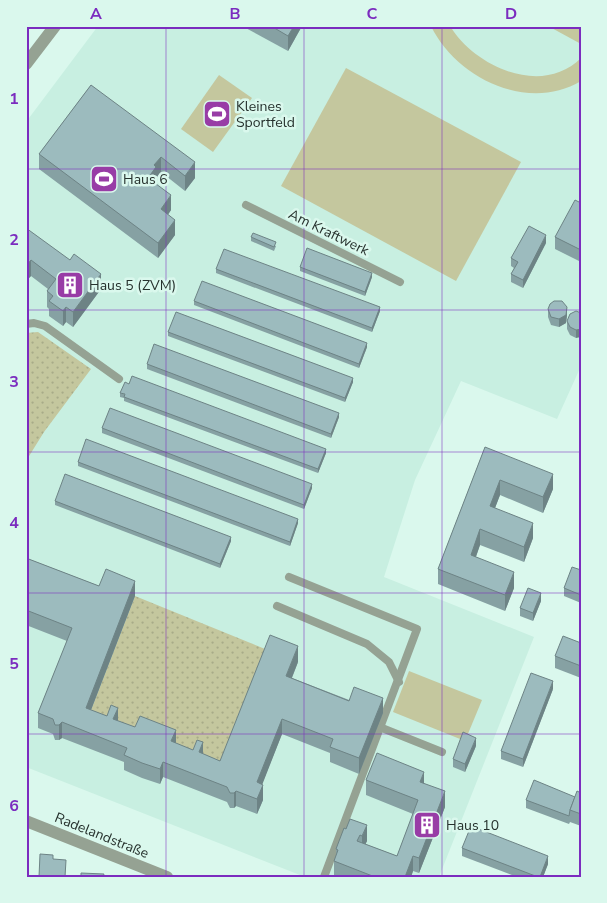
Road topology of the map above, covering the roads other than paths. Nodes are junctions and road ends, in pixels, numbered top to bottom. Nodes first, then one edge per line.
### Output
1 (55, 26) edge
2 (26, 64) edge
3 (246, 205) dead end
4 (400, 282) dead end
5 (26, 324) edge
6 (119, 379) dead end
7 (289, 577) dead end
8 (277, 606) dead end
9 (399, 682) junction
10 (382, 728) junction
11 (442, 752) dead end
12 (26, 821) edge
13 (167, 877) edge
14 (324, 877) edge

1 - 2 street
3 - 4 lane, Am Kraftwerk
5 - 6 lane
7 - 9 lane
8 - 9 lane
9 - 10 lane
10 - 11 lane
10 - 14 lane
12 - 13 street, Radelandstraße

